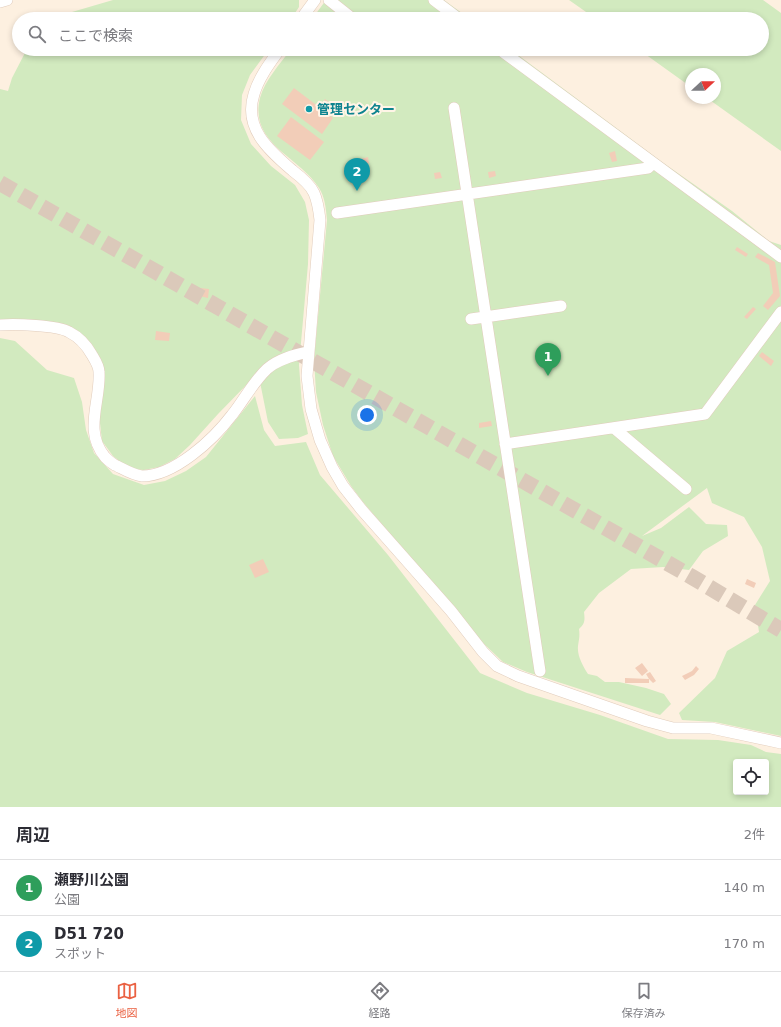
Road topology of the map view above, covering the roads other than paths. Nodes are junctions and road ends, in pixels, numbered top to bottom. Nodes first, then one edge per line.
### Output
1 (7, 0) edge
2 (315, 0) edge
3 (328, 0) edge
4 (434, 0) edge
5 (0, 2) edge
6 (306, 12) edge
7 (344, 12) edge
8 (450, 12) edge
9 (275, 56) edge
10 (508, 56) edge
11 (454, 108) dead end
12 (653, 163) junction
13 (467, 195) junction
14 (337, 213) dead end
15 (781, 257) edge
16 (561, 306) dead end
17 (781, 312) edge
18 (486, 317) junction
19 (472, 319) dead end
20 (0, 325) edge
21 (308, 352) junction
22 (614, 428) junction
23 (505, 444) junction
24 (686, 489) dead end
25 (540, 671) dead end
26 (781, 743) edge

1 - 5 street
2 - 6 street
3 - 7 street
4 - 8 street
9 - 21 street
10 - 12 street
11 - 13 street
12 - 13 street
12 - 15 street
13 - 14 street
13 - 18 street
16 - 18 street
17 - 22 street
18 - 19 street
18 - 23 street
20 - 21 street
21 - 26 street
22 - 23 street
22 - 24 street
23 - 25 street

